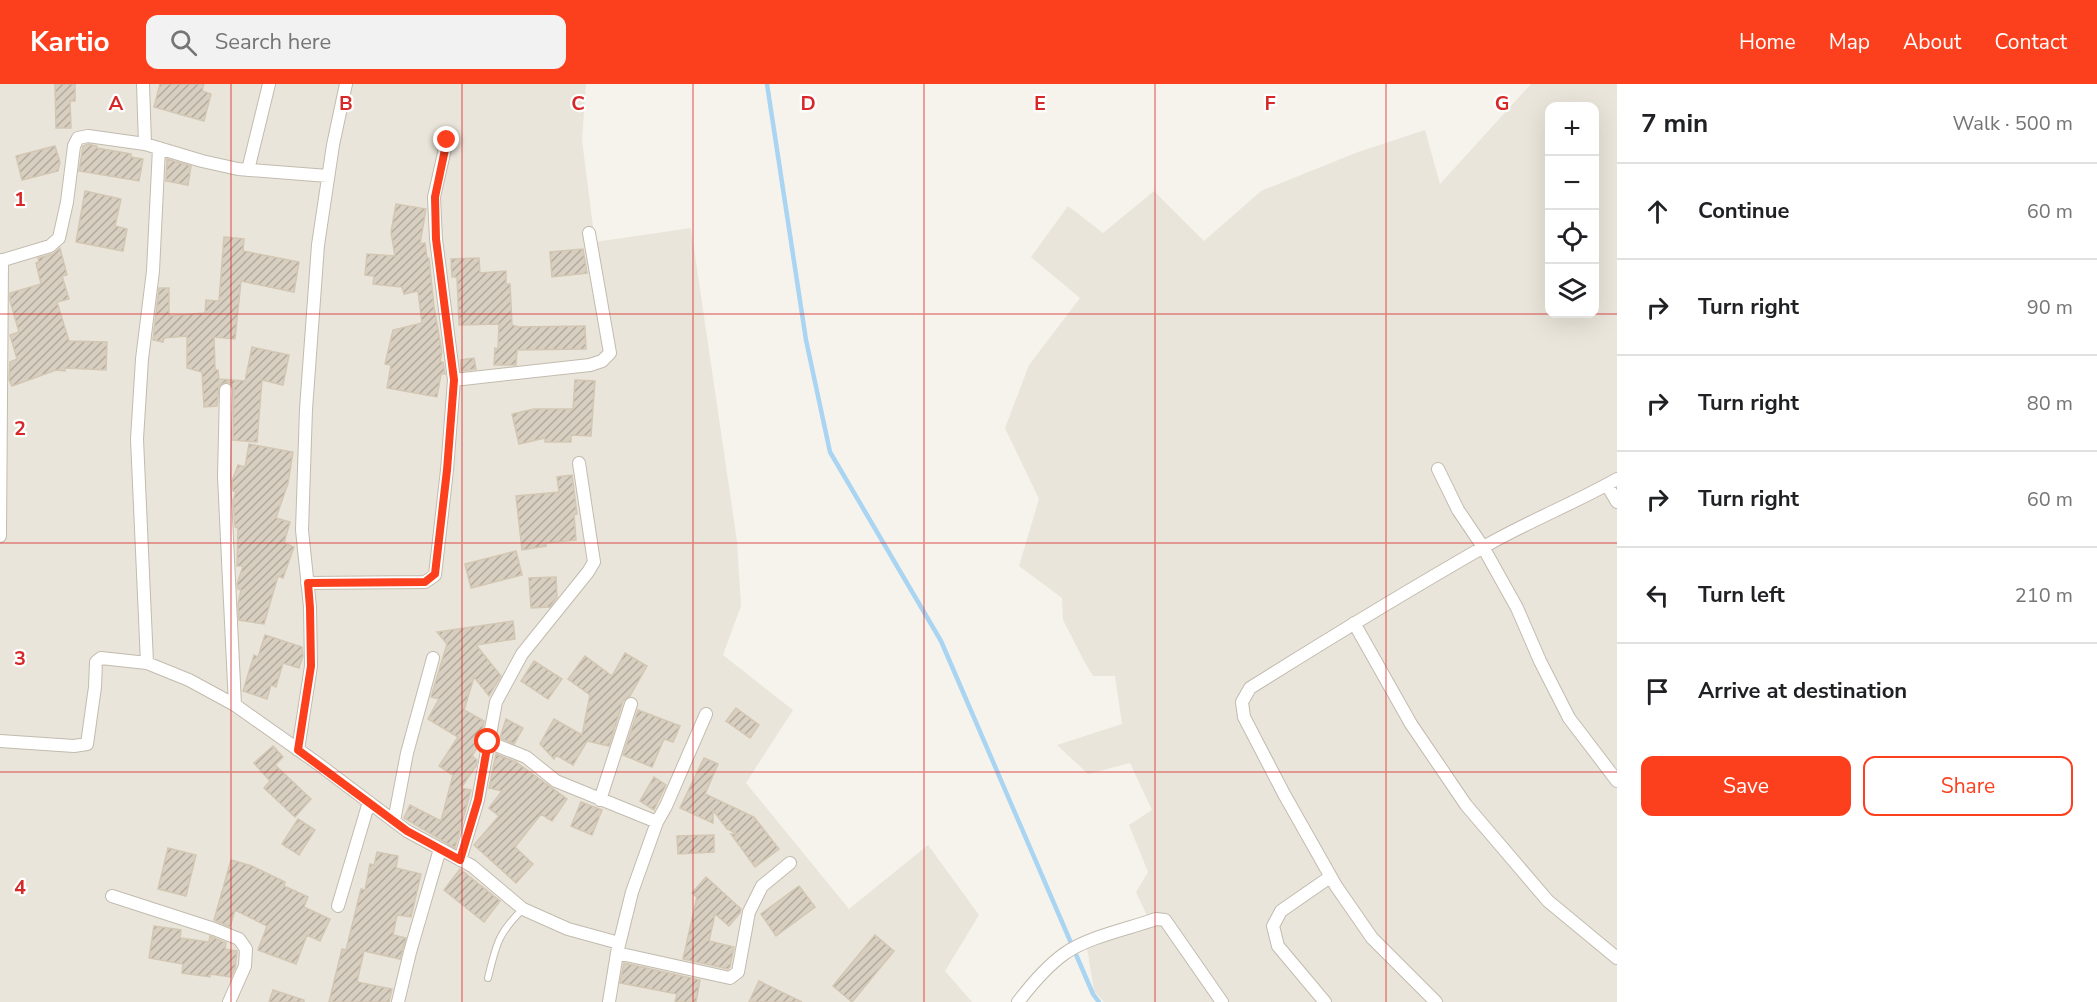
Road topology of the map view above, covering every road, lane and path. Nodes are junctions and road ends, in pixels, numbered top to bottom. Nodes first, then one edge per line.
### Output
1 (143, 84) edge
2 (269, 84) edge
3 (346, 84) edge
4 (447, 140) dead end
5 (145, 144) junction
6 (159, 148) junction
7 (248, 170) junction
8 (328, 176) junction
9 (589, 232) dead end
10 (1, 260) edge
11 (454, 380) junction
12 (226, 390) dead end
13 (579, 463) dead end
14 (1438, 469) dead end
15 (1612, 482) edge
16 (1617, 502) edge
17 (0, 536) edge
18 (1483, 547) junction
19 (308, 583) junction
20 (1354, 623) junction
21 (433, 658) dead end
22 (147, 663) junction
23 (631, 704) dead end
24 (235, 705) junction
25 (706, 714) dead end
26 (0, 741) edge
27 (488, 742) junction
28 (298, 750) junction
29 (1617, 782) edge
30 (600, 800) junction
31 (369, 802) junction
32 (394, 821) junction
33 (657, 822) junction
34 (440, 849) junction
35 (460, 860) junction
36 (790, 863) dead end
37 (1330, 877) junction
38 (112, 896) dead end
39 (338, 906) dead end
40 (523, 909) junction
41 (618, 948) junction
42 (1617, 958) edge
43 (488, 978) dead end
44 (229, 1002) edge
45 (398, 1002) edge
46 (609, 1002) edge
47 (1018, 1002) edge
48 (1222, 1002) edge
49 (1325, 1002) edge
50 (1436, 1002) edge

1 - 5 street
2 - 7 street
3 - 8 street
4 - 11 street
5 - 6 street
5 - 10 street
6 - 7 street
6 - 22 street
7 - 8 street
8 - 19 street
9 - 11 street
10 - 17 street
11 - 19 street
12 - 24 street
13 - 27 street
14 - 18 street
15 - 16 street
15 - 18 street
18 - 20 street
18 - 29 street
19 - 28 street
20 - 37 street
20 - 42 street
21 - 32 street
22 - 24 street
22 - 26 street
23 - 30 street
24 - 28 street
25 - 33 street
27 - 30 street
27 - 35 street
28 - 31 street
30 - 33 street
31 - 32 street
31 - 39 street
32 - 34 street
33 - 41 street
34 - 35 street
34 - 45 street
35 - 40 street
36 - 41 street
37 - 49 street
37 - 50 street
38 - 44 street
40 - 41 street
40 - 43 lane
41 - 46 street
47 - 48 street

